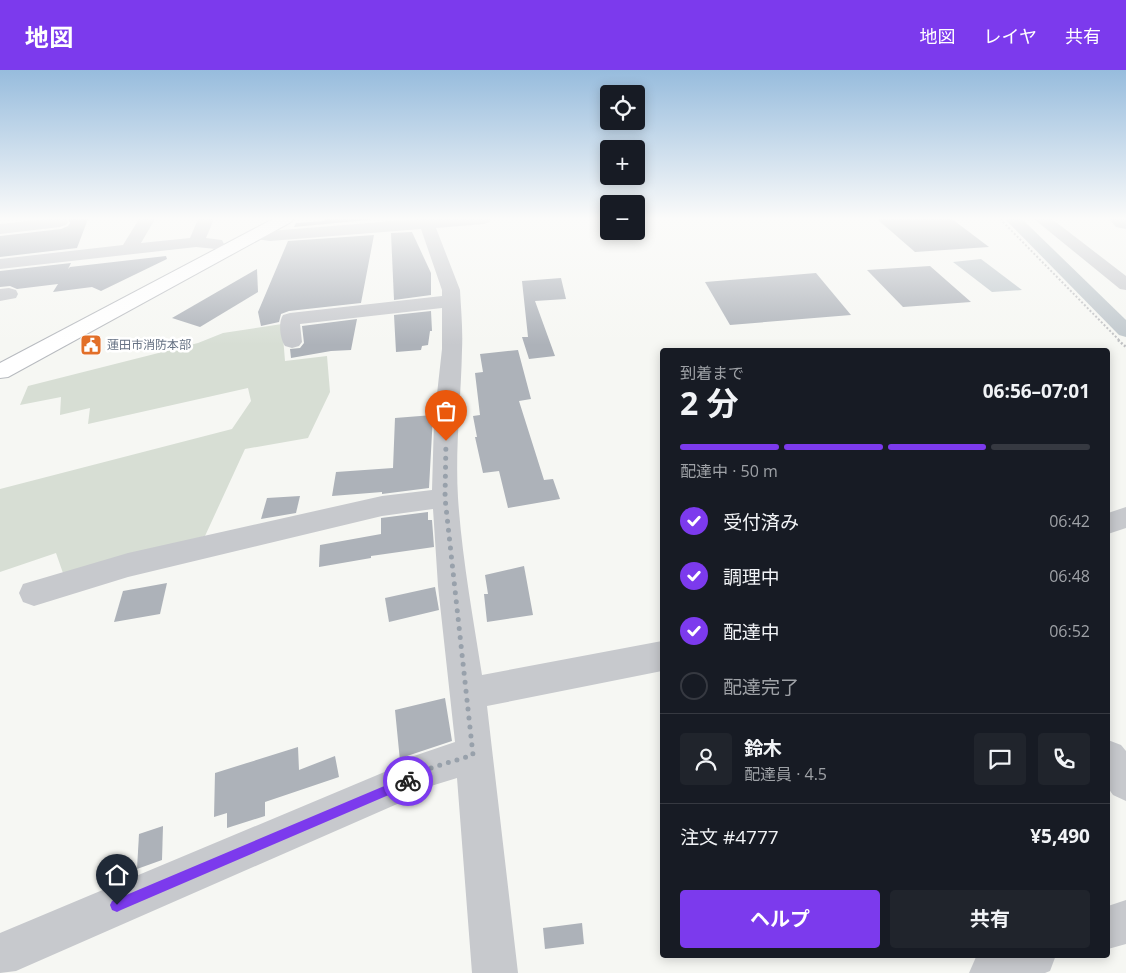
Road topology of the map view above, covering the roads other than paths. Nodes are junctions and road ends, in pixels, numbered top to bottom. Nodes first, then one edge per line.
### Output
1 (26, 261) edge
2 (183, 261) edge
3 (199, 261) edge
4 (441, 261) edge
5 (1096, 261) edge
6 (0, 264) edge
7 (1126, 285) edge
8 (452, 301) junction
9 (292, 342) dead end
10 (0, 356) edge
11 (0, 372) edge
12 (445, 498) junction
13 (1126, 517) edge
14 (1110, 523) edge
15 (34, 593) dead end
16 (660, 656) edge
17 (468, 694) junction
18 (473, 755) junction
19 (1110, 761) edge
20 (1126, 782) edge
21 (1126, 922) edge
22 (1110, 926) edge
23 (0, 955) edge
24 (1027, 958) edge
25 (495, 973) edge
26 (992, 973) edge

1 - 6 street
2 - 10 main road
3 - 11 main road
4 - 8 street
5 - 7 street
8 - 9 street
8 - 12 street
12 - 15 street
12 - 17 street
13 - 14 street
16 - 17 street
17 - 18 street
18 - 23 street
18 - 25 street
19 - 20 street
21 - 22 street
24 - 26 street

